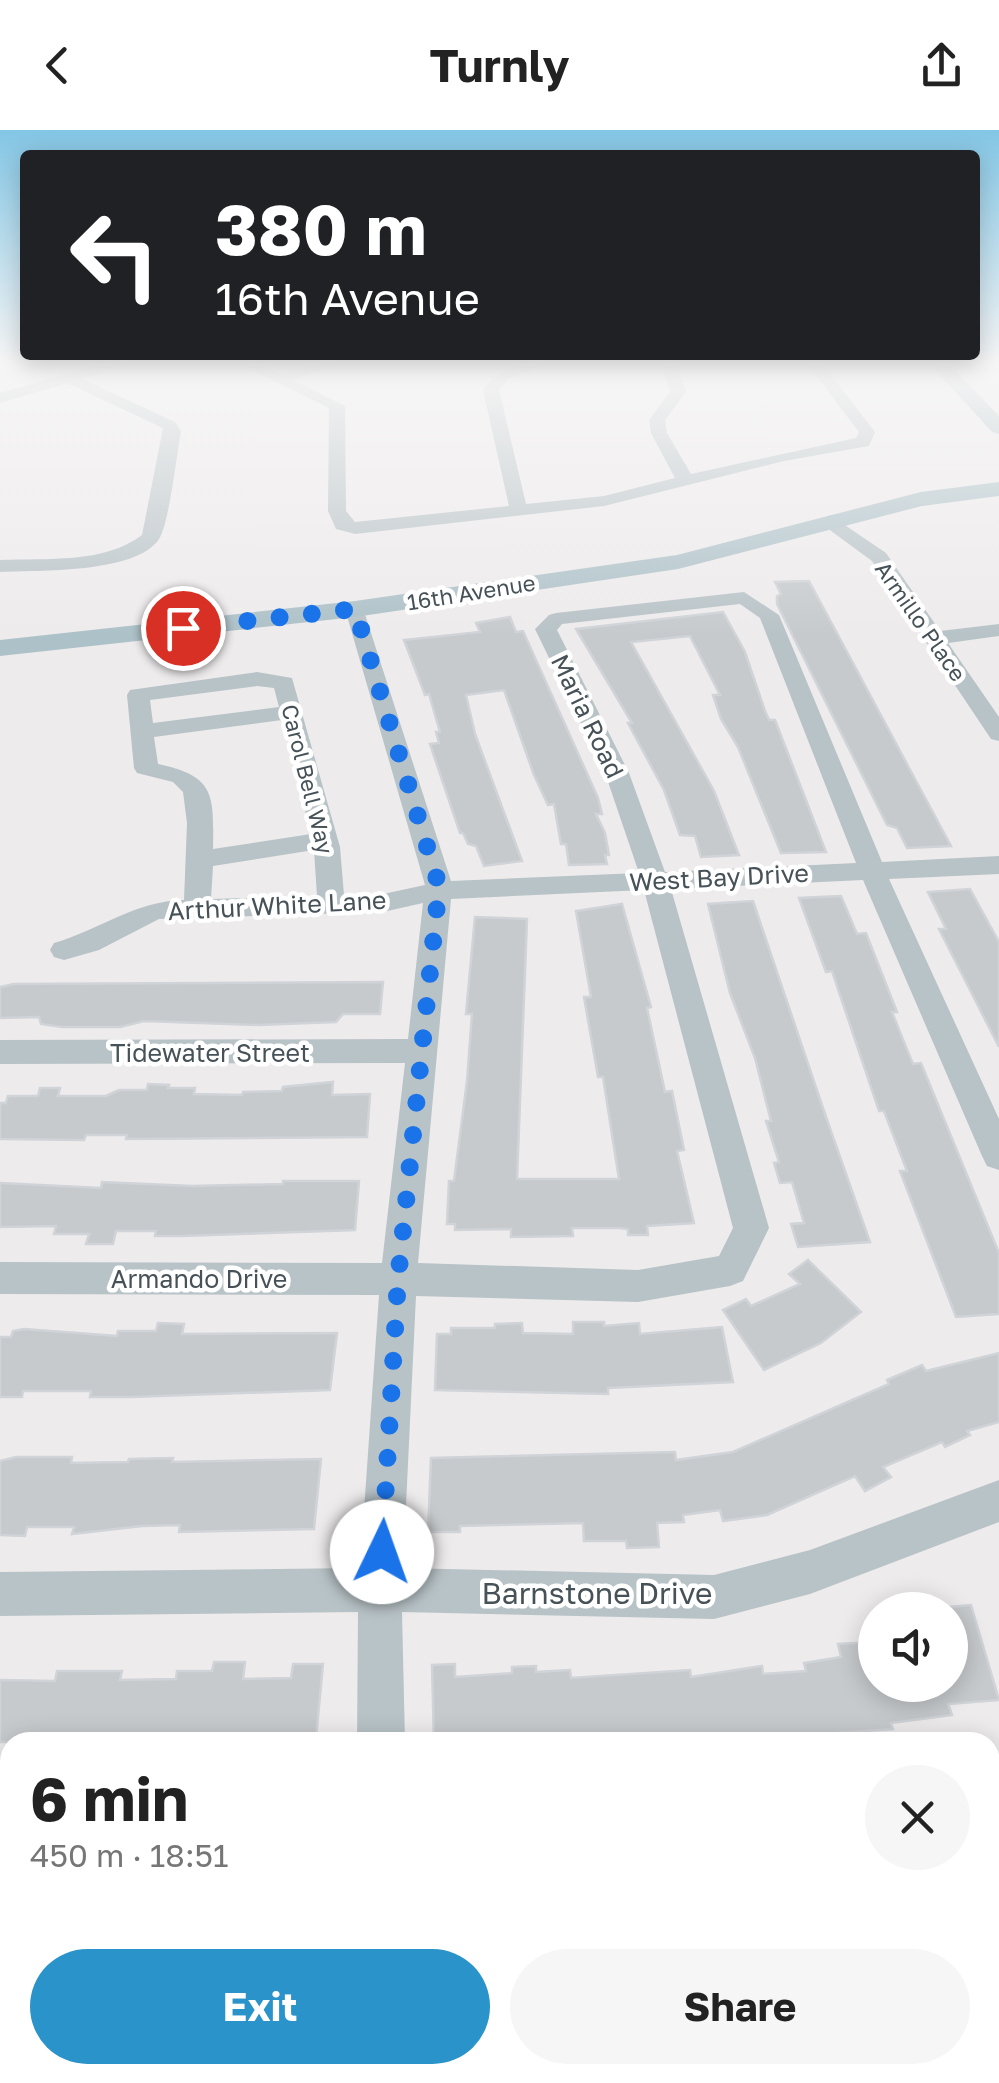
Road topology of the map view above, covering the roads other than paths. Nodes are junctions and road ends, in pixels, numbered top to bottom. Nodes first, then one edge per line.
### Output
1 (169, 453) edge
2 (337, 453) edge
3 (505, 453) edge
4 (670, 453) edge
5 (812, 453) edge
6 (686, 481) junction
7 (999, 489) edge
8 (999, 502) edge
9 (876, 510) junction
10 (519, 512) junction
11 (830, 521) junction
12 (0, 566) edge
13 (355, 609) junction
14 (999, 630) edge
15 (934, 638) junction
16 (0, 648) edge
17 (292, 712) junction
18 (141, 732) junction
19 (999, 734) edge
20 (325, 840) junction
21 (201, 858) junction
22 (999, 865) edge
23 (871, 868) junction
24 (655, 880) junction
25 (439, 891) junction
26 (331, 902) junction
27 (197, 908) junction
28 (64, 950) dead end
29 (420, 1051) junction
30 (0, 1052) edge
31 (999, 1156) edge
32 (0, 1278) edge
33 (398, 1279) junction
34 (999, 1502) edge
35 (380, 1590) junction
36 (0, 1594) edge
37 (380, 1732) edge

1 - 12 street
2 - 10 street
3 - 10 street
4 - 6 street
5 - 6 street
6 - 10 street
7 - 9 main road, 16th Avenue
8 - 9 main road, 16th Avenue
9 - 11 main road, 16th Avenue
11 - 13 main road, 16th Avenue
11 - 15 street, Armillo Place
13 - 16 main road, 16th Avenue
13 - 25 street
14 - 15 street
15 - 19 street, Armillo Place
17 - 18 street
17 - 18 street, Carol Bell Way
17 - 20 street, Carol Bell Way
18 - 21 street
20 - 21 street
20 - 26 street, Carol Bell Way
21 - 27 street
22 - 23 street, West Bay Drive
23 - 24 street, West Bay Drive
23 - 24 street, Maria Road
23 - 31 street, Maria Road
24 - 25 street, West Bay Drive
24 - 33 street, Maria Road
25 - 26 street, Arthur White Lane
25 - 29 street
26 - 27 street, Arthur White Lane
27 - 28 street, Arthur White Lane
29 - 30 street, Tidewater Street
29 - 33 street
32 - 33 street, Armando Drive
33 - 35 street
34 - 35 street, Barnstone Drive
35 - 36 street, Barnstone Drive
35 - 37 street

